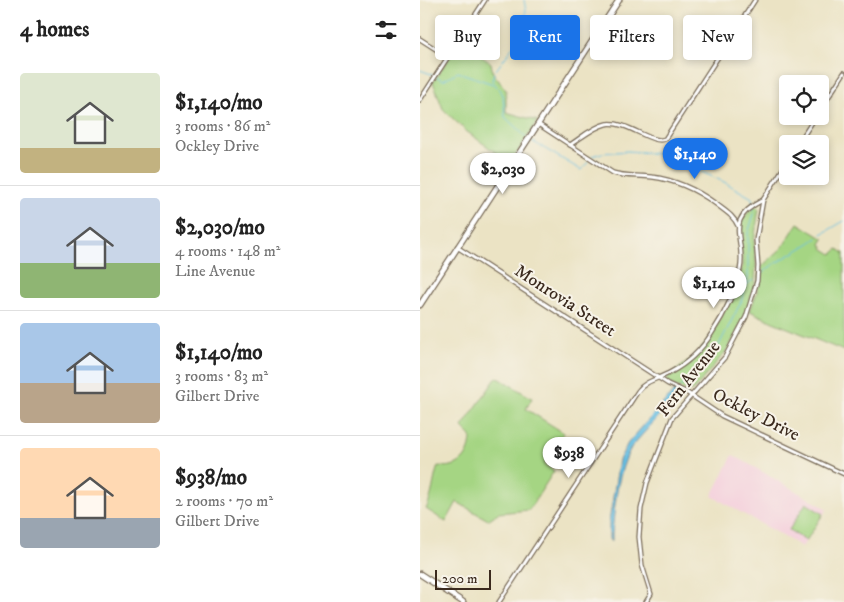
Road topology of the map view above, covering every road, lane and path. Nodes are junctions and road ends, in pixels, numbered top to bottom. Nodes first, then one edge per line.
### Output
1 (485, 0) edge
2 (619, 0) edge
3 (755, 0) edge
4 (475, 15) edge
5 (420, 40) edge
6 (435, 49) edge
7 (446, 60) edge
8 (844, 72) edge
9 (829, 96) edge
10 (420, 100) edge
11 (538, 124) junction
12 (570, 145) junction
13 (779, 174) edge
14 (761, 201) junction
15 (739, 226) junction
16 (458, 248) junction
17 (420, 305) edge
18 (667, 374) junction
19 (658, 378) junction
20 (669, 385) junction
21 (691, 396) junction
22 (844, 474) edge
23 (420, 574) edge
24 (462, 602) edge
25 (499, 602) edge
26 (646, 602) edge

1 - 4 street
2 - 11 main road
3 - 12 street
5 - 6 street
7 - 10 street
8 - 9 street
11 - 12 street
11 - 16 main road
12 - 15 street
13 - 14 street
14 - 15 street
14 - 21 street, Fern Avenue
15 - 18 street
16 - 17 main road
16 - 19 street, Monrovia Street
18 - 19 street
18 - 20 street
19 - 20 street, Ockley Drive
19 - 25 street
20 - 21 street, Ockley Drive
21 - 22 street, Ockley Drive
21 - 26 street, Fern Avenue
23 - 24 main road

